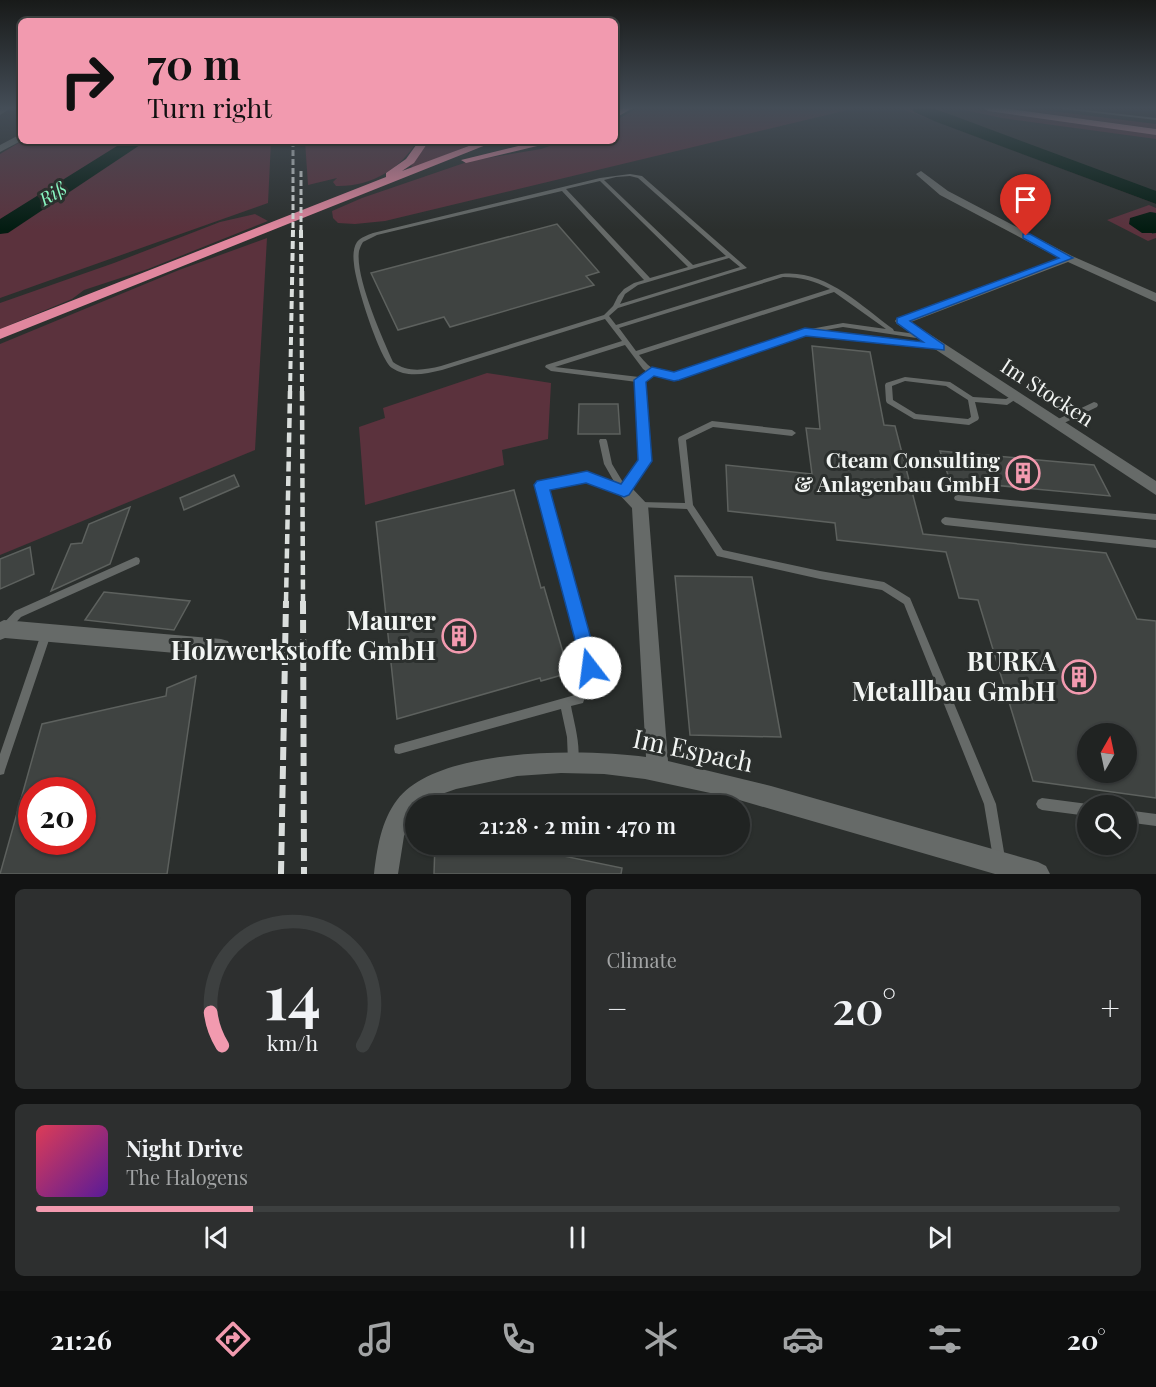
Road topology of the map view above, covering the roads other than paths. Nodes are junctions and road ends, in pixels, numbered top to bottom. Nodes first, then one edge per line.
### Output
1 (418, 149) edge
2 (472, 149) edge
3 (514, 149) edge
4 (432, 165) junction
5 (921, 174) dead end
6 (600, 179) junction
7 (369, 188) junction
8 (562, 188) junction
9 (731, 256) junction
10 (1068, 258) junction
11 (692, 267) junction
12 (649, 281) junction
13 (834, 290) junction
14 (1156, 298) edge
15 (616, 307) junction
16 (606, 316) junction
17 (615, 327) junction
18 (892, 331) junction
19 (805, 332) junction
20 (0, 334) edge
21 (920, 334) junction
22 (626, 342) junction
23 (939, 348) junction
24 (635, 354) junction
25 (652, 372) junction
26 (640, 380) junction
27 (1015, 397) junction
28 (971, 399) junction
29 (1094, 405) dead end
30 (1057, 423) junction
31 (792, 433) dead end
32 (603, 441) dead end
33 (1156, 489) edge
34 (624, 491) junction
35 (958, 498) dead end
36 (640, 505) junction
37 (689, 506) junction
38 (1156, 517) edge
39 (945, 521) dead end
40 (1156, 544) edge
41 (136, 561) dead end
42 (2, 630) edge
43 (46, 633) junction
44 (221, 648) dead end
45 (565, 703) junction
46 (399, 749) dead end
47 (573, 761) junction
48 (658, 769) junction
49 (0, 770) edge
50 (1042, 804) dead end
51 (1077, 809) edge
52 (1137, 817) edge
53 (1156, 820) edge
54 (1000, 864) junction
55 (386, 874) edge
56 (1038, 874) edge

1 - 7 highway
2 - 4 highway
3 - 4 highway
4 - 7 highway
5 - 10 street
6 - 8 lane
6 - 9 lane
6 - 11 lane
7 - 20 highway
8 - 12 lane
8 - 16 lane
9 - 11 lane
9 - 15 lane
10 - 14 street
10 - 21 street, Im Stocken
11 - 12 lane
12 - 15 lane
13 - 17 lane
13 - 18 lane
13 - 24 lane
15 - 16 lane
16 - 17 lane
17 - 22 lane
18 - 19 lane
18 - 21 lane
19 - 23 lane
19 - 25 lane
21 - 23 street, Im Stocken
22 - 24 lane
22 - 26 lane
23 - 27 street, Im Stocken
24 - 25 lane
25 - 26 lane
26 - 34 lane
27 - 28 lane
27 - 30 street, Im Stocken
28 - 28 lane
29 - 30 lane
30 - 33 street, Im Stocken
31 - 37 lane
32 - 34 lane
34 - 36 street
34 - 45 lane
35 - 38 lane
36 - 37 lane
36 - 48 street
37 - 54 lane
39 - 40 lane
41 - 42 lane
42 - 43 street
43 - 44 street
43 - 49 lane
45 - 46 lane
45 - 47 lane
47 - 48 street, Im Espach
47 - 55 street, Im Espach
48 - 54 street, Im Espach
50 - 51 lane
52 - 53 lane
54 - 56 street, Im Espach

